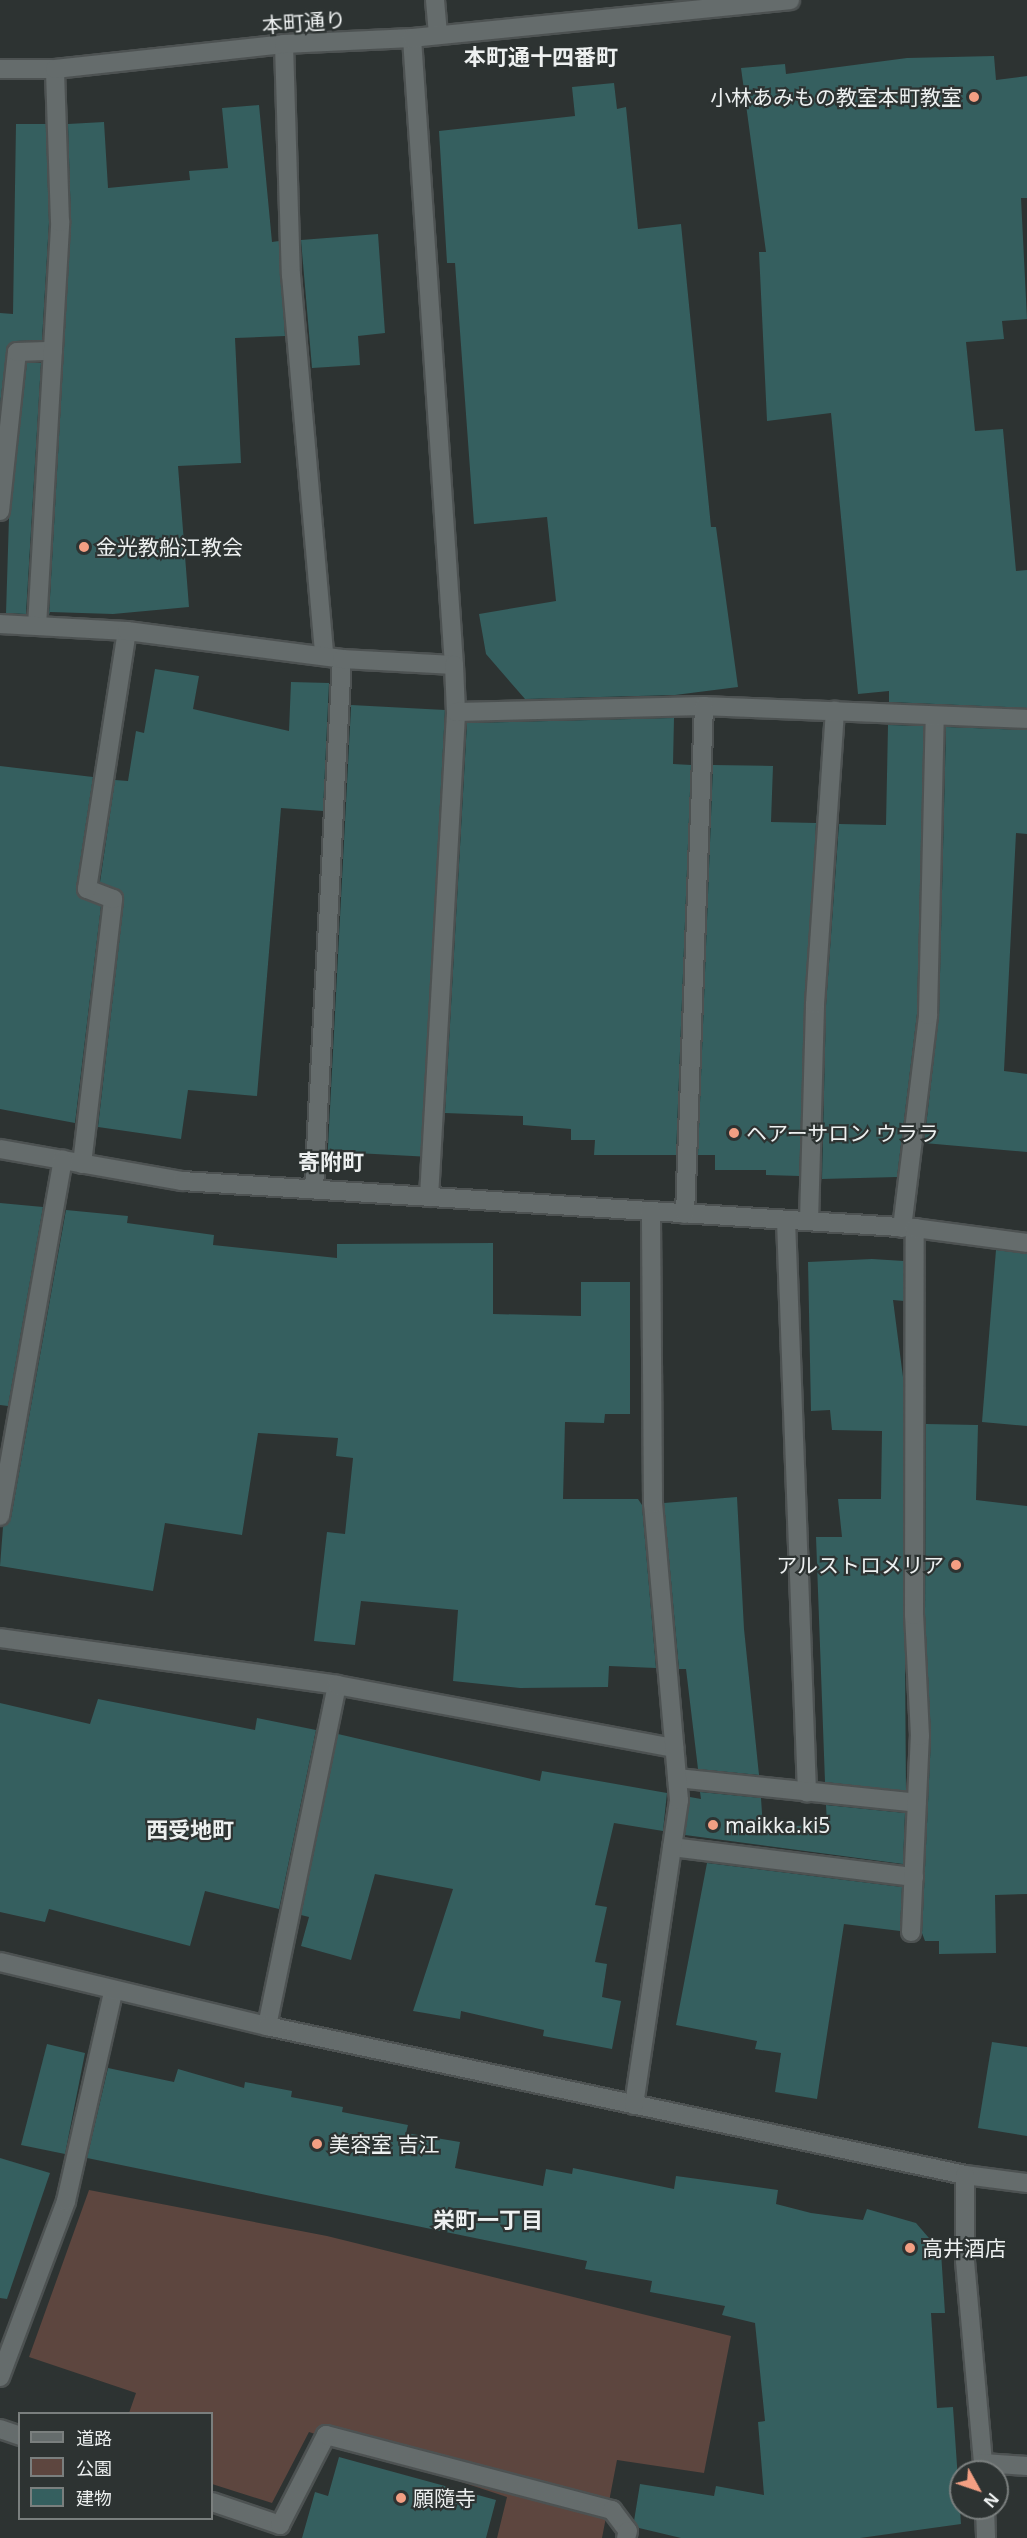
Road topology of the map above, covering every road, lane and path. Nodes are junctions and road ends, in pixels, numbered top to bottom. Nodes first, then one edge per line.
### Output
1 (435, 0) edge
2 (790, 0) edge
3 (438, 35) junction
4 (412, 38) junction
5 (284, 44) junction
6 (0, 69) edge
7 (55, 69) junction
8 (53, 351) junction
9 (0, 511) edge
10 (0, 624) edge
11 (37, 626) junction
12 (127, 631) junction
13 (324, 656) junction
14 (342, 659) junction
15 (454, 665) junction
16 (704, 706) junction
17 (835, 711) junction
18 (456, 712) junction
19 (935, 716) junction
20 (1027, 719) edge
21 (0, 1149) edge
22 (73, 1162) junction
23 (314, 1189) junction
24 (429, 1197) junction
25 (651, 1211) junction
26 (685, 1214) junction
27 (786, 1220) junction
28 (809, 1221) junction
29 (909, 1228) junction
30 (1027, 1243) edge
31 (0, 1516) edge
32 (0, 1638) edge
33 (338, 1685) junction
34 (674, 1748) junction
35 (677, 1779) junction
36 (807, 1792) junction
37 (917, 1803) junction
38 (672, 1847) junction
39 (914, 1877) junction
40 (911, 1932) dead end
41 (0, 1962) edge
42 (113, 1993) junction
43 (267, 2026) junction
44 (634, 2105) junction
45 (965, 2175) junction
46 (1027, 2183) edge
47 (0, 2377) edge
48 (0, 2429) edge
49 (18, 2435) edge
50 (983, 2460) edge
51 (1027, 2466) edge
52 (1009, 2467) edge
53 (213, 2502) edge
54 (986, 2520) edge
55 (626, 2538) edge
56 (987, 2538) edge

1 - 3 street
2 - 3 street, 本町通り
3 - 4 street, 本町通り
4 - 5 street, 本町通り
4 - 15 street
5 - 7 street, 本町通り
5 - 13 street
6 - 7 street, 本町通り
7 - 8 street
8 - 9 street
8 - 11 street
10 - 11 street
11 - 12 street
12 - 13 street
12 - 22 street
13 - 14 street
14 - 15 street
14 - 23 street
15 - 18 street
16 - 17 street
16 - 18 street
16 - 26 street
17 - 19 street
17 - 28 street
18 - 24 street
19 - 20 street
19 - 29 street
21 - 22 street
22 - 23 street
22 - 31 street
23 - 24 street
24 - 25 street
25 - 26 street
25 - 34 street
26 - 27 street
27 - 28 street
27 - 36 street
28 - 29 street
29 - 30 street
29 - 37 street
32 - 33 street
33 - 34 street
33 - 43 street
34 - 35 street
35 - 36 street
35 - 38 street
36 - 37 street
37 - 39 street
38 - 39 street
38 - 44 street
39 - 40 street
41 - 42 street
42 - 43 street
42 - 47 street
43 - 44 street
44 - 45 street
45 - 46 street
45 - 50 street
48 - 49 street
51 - 52 street
53 - 55 street
54 - 56 street

